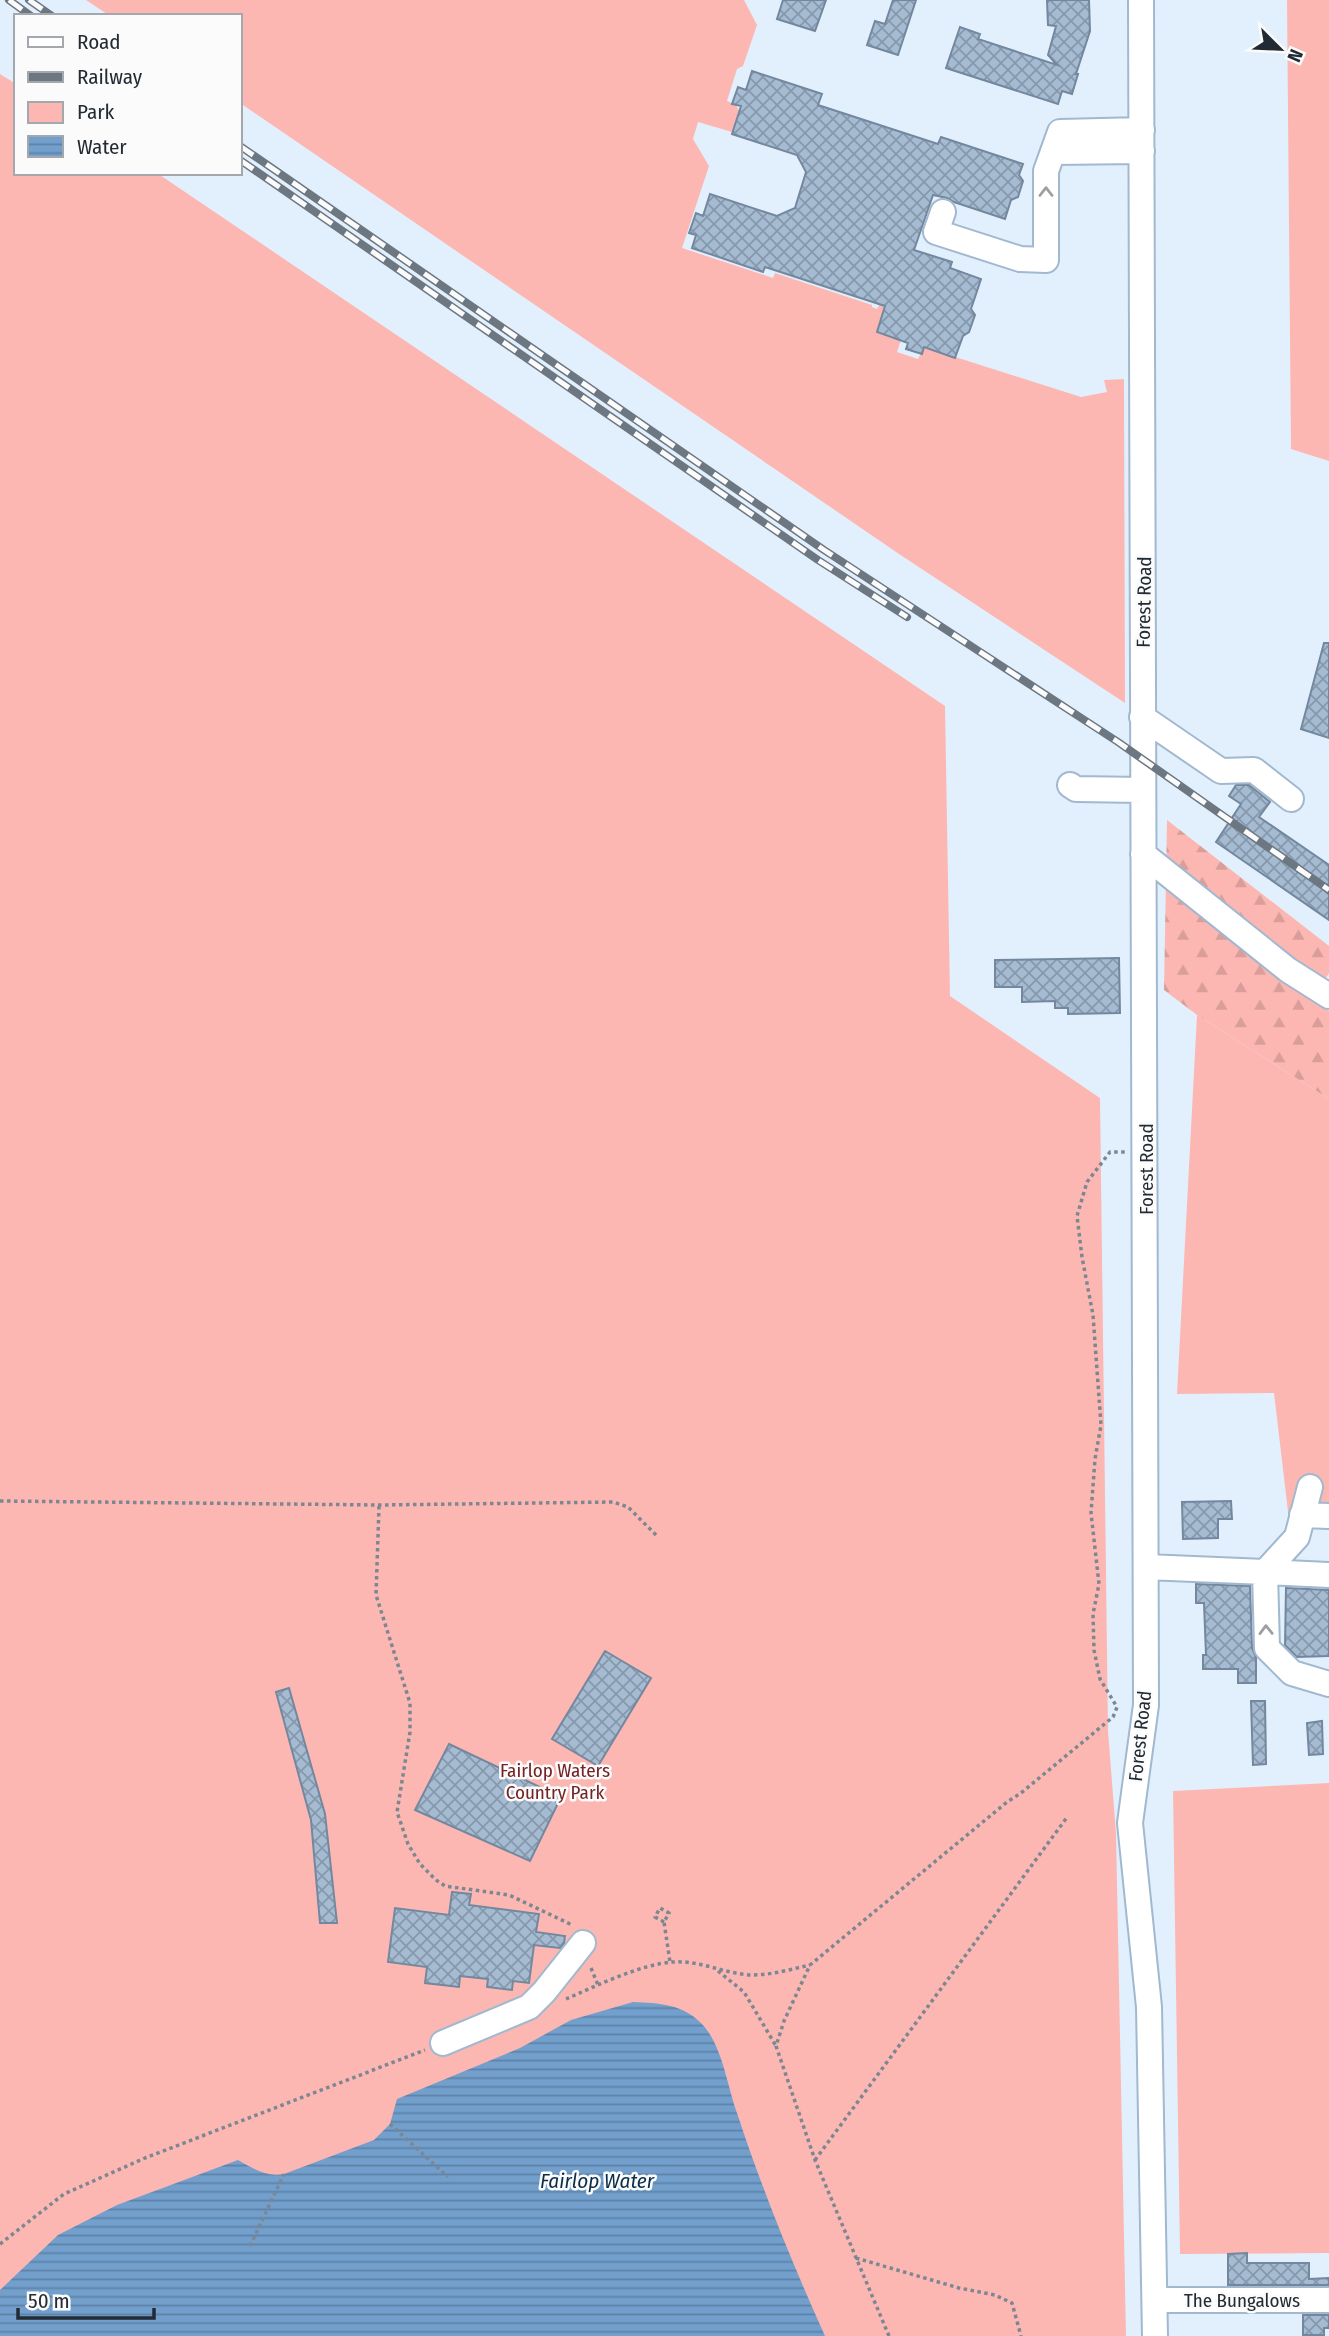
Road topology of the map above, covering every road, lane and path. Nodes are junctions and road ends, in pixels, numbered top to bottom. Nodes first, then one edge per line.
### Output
1 (1141, 0) edge
2 (1142, 140) junction
3 (943, 212) dead end
4 (1142, 717) junction
5 (1070, 785) dead end
6 (1143, 790) junction
7 (1291, 799) dead end
8 (1143, 854) junction
9 (1329, 996) edge
10 (1129, 1161) dead end
11 (1310, 1487) dead end
12 (0, 1501) edge
13 (379, 1505) junction
14 (1303, 1515) junction
15 (1329, 1516) edge
16 (657, 1536) dead end
17 (1146, 1567) junction
18 (1265, 1572) junction
19 (1329, 1575) edge
20 (1329, 1684) edge
21 (1068, 1816) dead end
22 (664, 1922) dead end
23 (581, 1936) joint
24 (670, 1962) junction
25 (810, 1965) junction
26 (716, 1969) junction
27 (562, 2000) dead end
28 (435, 2046) joint
29 (776, 2046) junction
30 (390, 2124) dead end
31 (815, 2160) junction
32 (284, 2175) dead end
33 (448, 2177) dead end
34 (0, 2244) edge
35 (250, 2246) dead end
36 (856, 2258) junction
37 (1155, 2300) junction
38 (1329, 2300) edge
39 (889, 2336) edge
40 (1021, 2336) edge
41 (1155, 2336) edge

1 - 2 street, Forest Road
3 -> 2 street
2 - 4 street, Forest Road
4 - 6 street, Forest Road
4 - 7 street
5 - 6 street
6 - 8 street, Forest Road
8 - 9 street
8 - 17 street, Forest Road
10 - 25 path
11 - 14 street
12 - 13 path
13 - 16 path
13 - 23 path
14 - 15 street
14 - 18 street
17 - 18 street
17 - 37 street, Forest Road
18 - 19 street
20 -> 18 street
21 - 31 path
22 - 24 path
23 - 28 street
24 - 26 path
24 - 27 path
25 - 26 path
25 - 29 path
26 - 29 path
28 - 34 path
29 - 31 path
30 - 33 path
31 - 36 path
32 - 35 path
36 - 39 path
36 - 40 path
37 - 38 street, The Bungalows
37 - 41 street, Forest Road

